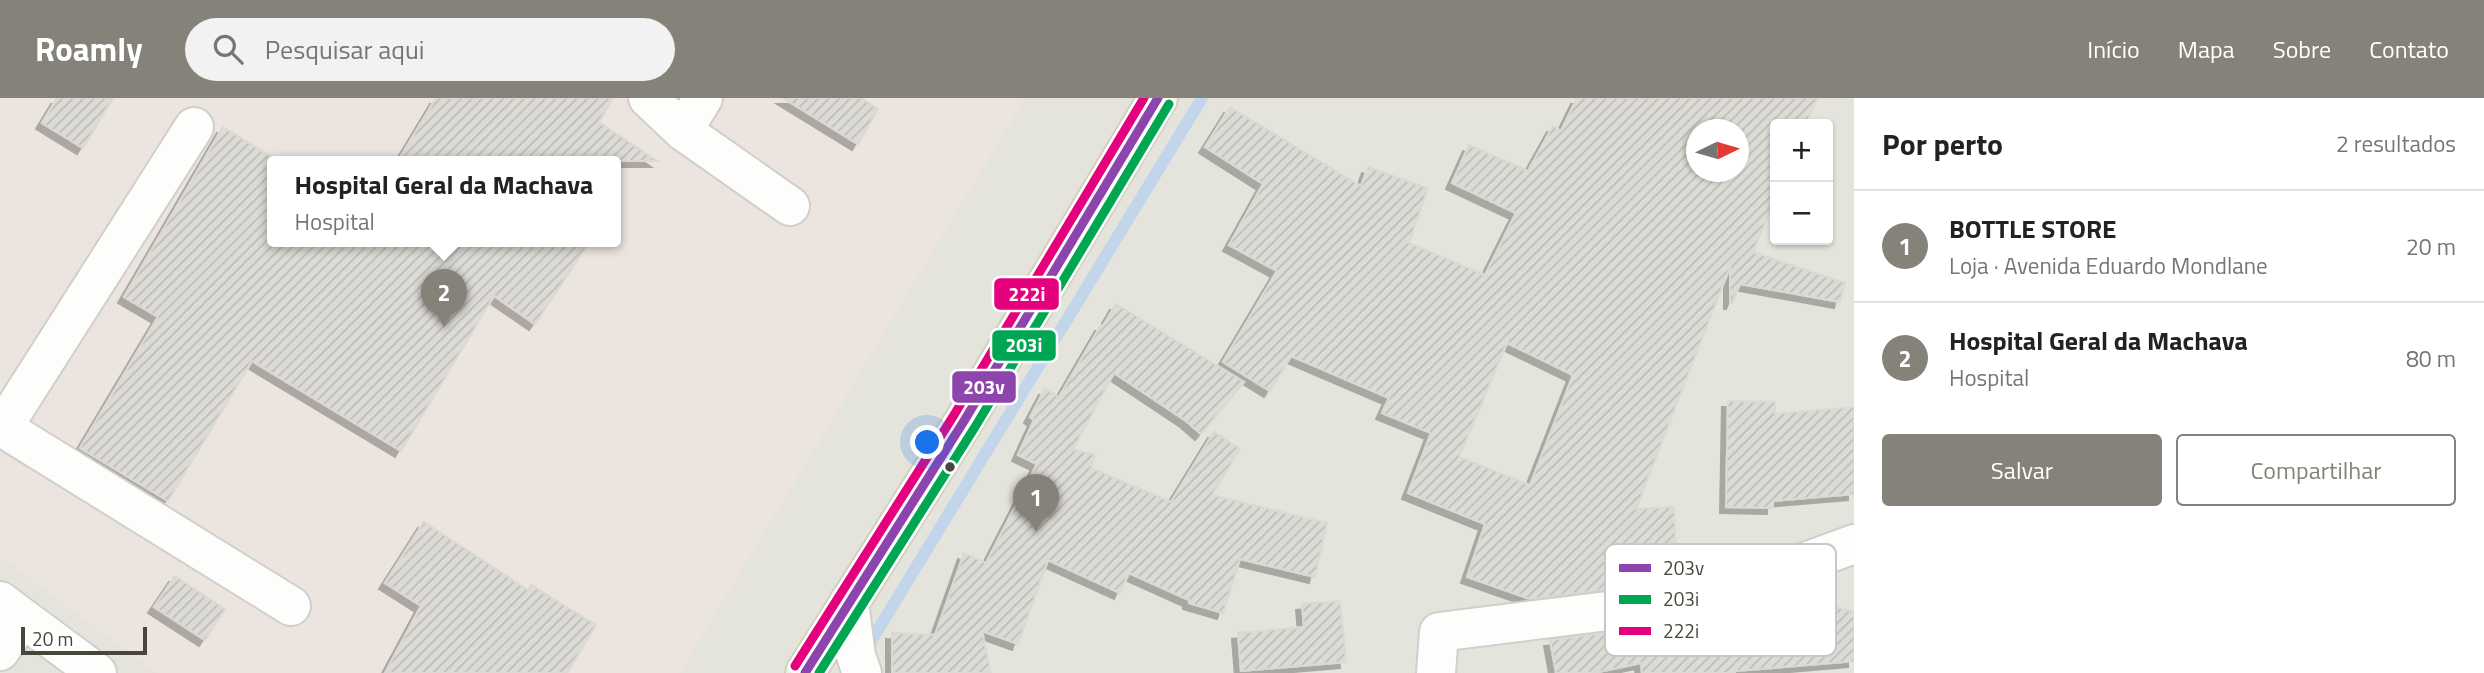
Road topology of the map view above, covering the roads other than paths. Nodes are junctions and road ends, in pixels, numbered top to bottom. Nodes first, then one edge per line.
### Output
1 (648, 98) edge
2 (703, 98) edge
3 (1158, 98) edge
4 (194, 127) dead end
5 (683, 131) junction
6 (790, 206) dead end
7 (1, 427) edge
8 (1854, 544) edge
9 (1836, 551) edge
10 (849, 602) junction
11 (291, 606) dead end
12 (11, 610) edge
13 (1605, 611) edge
14 (0, 651) edge
15 (97, 673) edge
16 (805, 673) edge
17 (862, 673) edge
18 (1436, 673) edge

1 - 5 street
2 - 5 street
3 - 10 main road
4 - 7 street
5 - 6 street
7 - 11 street
8 - 9 street
10 - 16 main road
10 - 17 street
12 - 14 street
12 - 15 street
13 - 18 street

